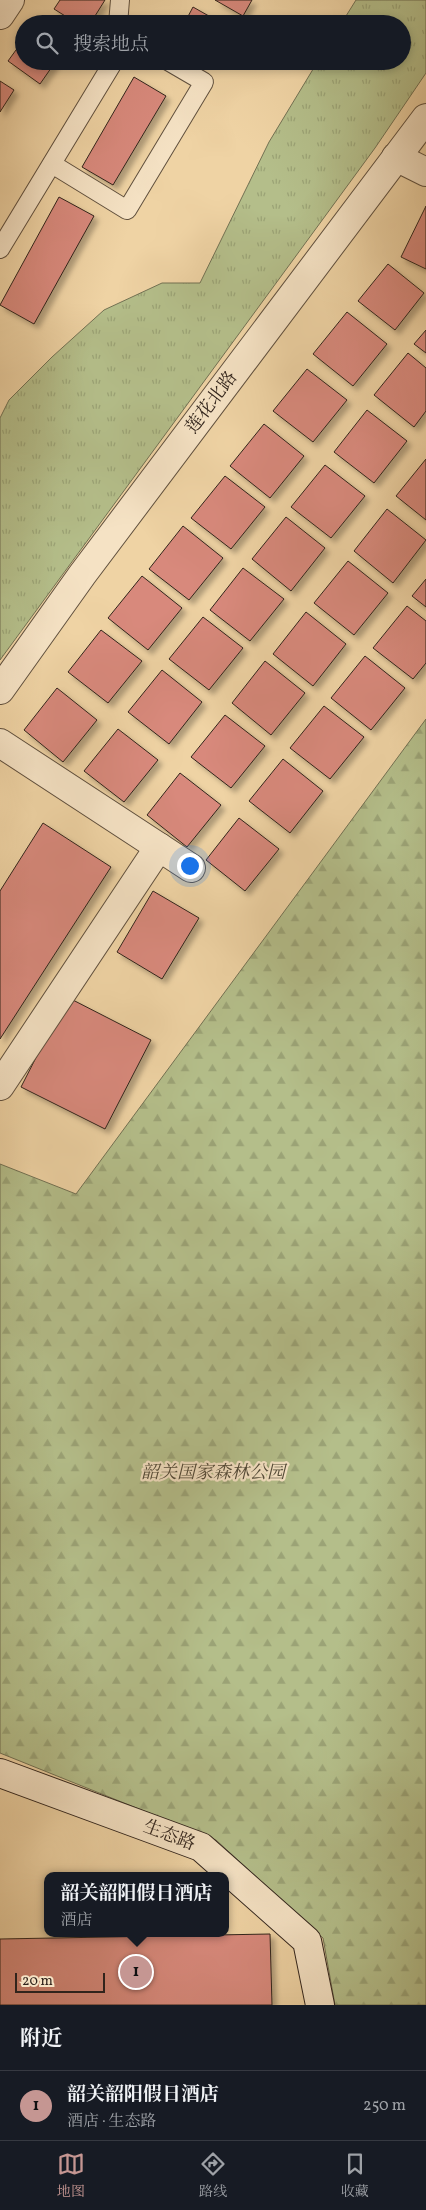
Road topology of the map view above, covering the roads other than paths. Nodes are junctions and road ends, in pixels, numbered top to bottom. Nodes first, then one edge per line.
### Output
1 (10, 0) edge
2 (120, 0) edge
3 (0, 15) edge
4 (119, 15) edge
5 (109, 70) edge
6 (183, 70) edge
7 (426, 118) edge
8 (396, 157) junction
9 (52, 164) junction
10 (426, 172) edge
11 (0, 249) edge
12 (0, 690) edge
13 (0, 743) edge
14 (159, 847) junction
15 (191, 868) dead end
16 (0, 1086) edge
17 (0, 1772) edge
18 (320, 2005) edge

1 - 3 street
2 - 4 lane
5 - 9 lane
6 - 9 lane
7 - 8 street, 莲花北路
8 - 10 street
8 - 12 street, 莲花北路
9 - 11 lane
13 - 14 street
14 - 15 street
14 - 16 street
17 - 18 street, 生态路

